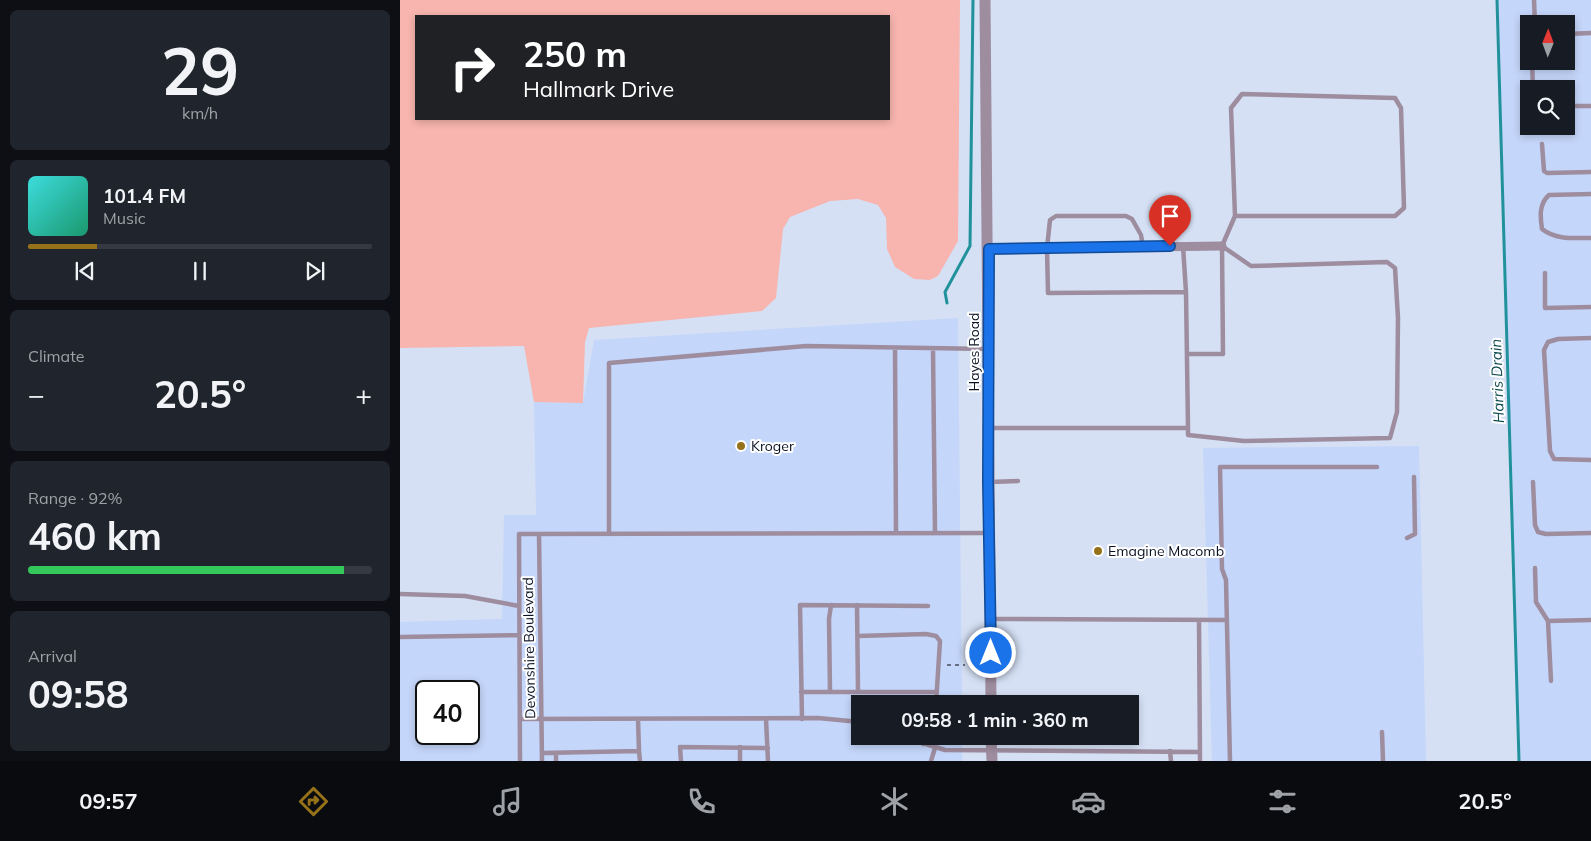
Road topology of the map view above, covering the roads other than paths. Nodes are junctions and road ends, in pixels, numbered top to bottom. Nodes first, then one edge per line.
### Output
1 (985, 0) edge
2 (1534, 0) edge
3 (1535, 15) edge
4 (1591, 33) edge
5 (1575, 34) edge
6 (1575, 106) edge
7 (1591, 106) edge
8 (1542, 144) dead end
9 (1591, 172) edge
10 (1591, 194) edge
11 (1235, 216) junction
12 (1591, 238) edge
13 (1183, 246) junction
14 (1222, 246) junction
15 (1143, 247) junction
16 (1047, 248) junction
17 (989, 249) junction
18 (1545, 273) dead end
19 (1186, 292) junction
20 (1591, 307) edge
21 (1591, 338) edge
22 (895, 348) junction
23 (933, 349) junction
24 (989, 349) junction
25 (1187, 354) junction
26 (988, 428) junction
27 (1188, 428) junction
28 (1591, 460) edge
29 (1378, 467) dead end
30 (1414, 477) dead end
31 (1018, 481) dead end
32 (988, 482) junction
33 (1533, 482) dead end
34 (935, 533) junction
35 (1591, 533) edge
36 (539, 534) junction
37 (609, 534) junction
38 (896, 534) junction
39 (989, 534) junction
40 (1407, 538) dead end
41 (1535, 568) dead end
42 (400, 594) edge
43 (831, 605) junction
44 (857, 605) junction
45 (519, 606) junction
46 (928, 606) dead end
47 (991, 619) junction
48 (1199, 620) junction
49 (1227, 620) junction
50 (1591, 620) edge
51 (1548, 621) junction
52 (519, 635) junction
53 (858, 636) junction
54 (400, 637) edge
55 (1550, 681) dead end
56 (801, 692) junction
57 (830, 692) junction
58 (858, 692) junction
59 (937, 692) junction
60 (937, 695) edge
61 (991, 695) edge
62 (802, 718) junction
63 (520, 719) junction
64 (542, 719) junction
65 (638, 719) junction
66 (766, 719) junction
67 (851, 721) edge
68 (1382, 732) dead end
69 (926, 745) edge
70 (740, 747) junction
71 (768, 748) junction
72 (935, 748) junction
73 (639, 751) junction
74 (1170, 752) junction
75 (1200, 752) junction
76 (542, 753) junction
77 (556, 753) junction
78 (992, 756) edge
79 (520, 761) edge
80 (542, 761) edge
81 (556, 761) edge
82 (640, 761) edge
83 (680, 761) edge
84 (740, 761) edge
85 (768, 761) edge
86 (931, 761) edge
87 (1171, 761) edge
88 (1200, 761) edge
89 (1230, 761) edge
90 (1382, 761) edge

1 - 17 street, Hayes Road
2 - 3 lane
4 - 5 lane
6 - 7 lane
8 - 9 lane
10 - 12 lane
11 - 11 lane
11 - 14 lane
13 - 14 street
13 - 15 street
13 - 19 lane
14 - 25 lane
14 - 27 lane
15 - 16 street
15 - 16 lane
16 - 17 street
16 - 19 lane
17 - 24 street, Hayes Road
18 - 20 lane
19 - 25 lane
21 - 28 lane
22 - 23 lane
22 - 37 lane
22 - 38 lane
23 - 24 lane
23 - 34 lane
24 - 26 street, Hayes Road
25 - 27 lane
26 - 27 lane
26 - 32 street, Hayes Road
29 - 49 lane
30 - 40 lane
31 - 32 lane
32 - 39 street, Hayes Road
33 - 35 lane
34 - 38 lane
34 - 39 lane
36 - 37 lane
36 - 45 lane, Devonshire Boulevard
36 - 64 lane, Devonshire Boulevard
37 - 38 lane
39 - 47 street, Hayes Road
41 - 51 lane
42 - 45 lane
43 - 44 lane
43 - 56 lane
43 - 57 lane
44 - 46 lane
44 - 53 lane
45 - 52 lane, Devonshire Boulevard
47 - 48 lane
47 - 61 street, Hayes Road
48 - 49 lane
48 - 75 lane
49 - 89 lane
50 - 51 lane
51 - 55 lane
52 - 54 lane
52 - 63 lane, Devonshire Boulevard
53 - 58 lane
53 - 59 lane
56 - 57 lane
56 - 62 lane
57 - 58 lane
58 - 59 lane
59 - 60 lane
62 - 66 lane
62 - 67 lane
63 - 64 lane
63 - 79 lane, Devonshire Boulevard
64 - 65 lane
64 - 76 lane, Devonshire Boulevard
65 - 66 lane
65 - 73 lane
66 - 71 lane
68 - 90 lane
69 - 72 lane
70 - 71 lane
70 - 83 lane
70 - 84 lane
71 - 85 lane
72 - 78 lane
72 - 86 lane
73 - 77 lane
73 - 82 lane
74 - 75 lane
74 - 78 lane
74 - 87 lane
75 - 88 lane
76 - 77 lane
76 - 80 lane, Devonshire Boulevard
77 - 81 lane

